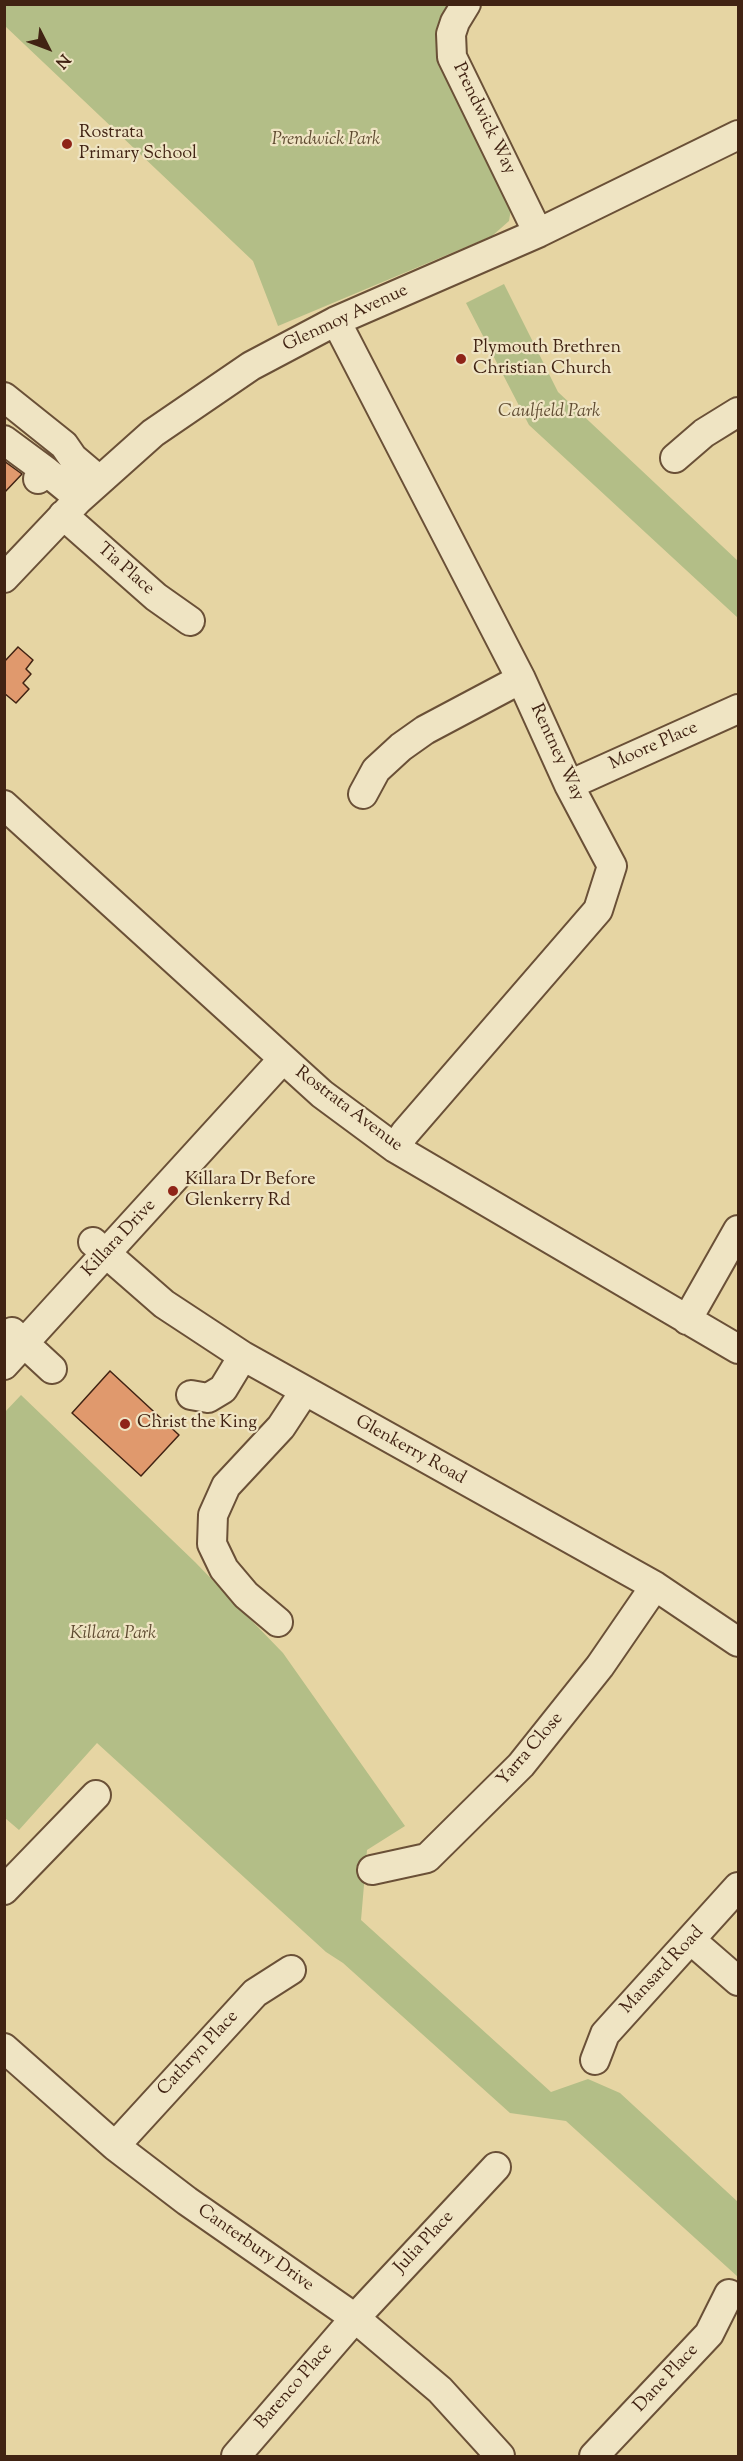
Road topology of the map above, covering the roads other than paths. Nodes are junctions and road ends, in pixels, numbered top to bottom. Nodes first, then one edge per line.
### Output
1 (466, 4) edge
2 (738, 135) edge
3 (538, 233) junction
4 (336, 321) junction
5 (4, 397) edge
6 (738, 412) edge
7 (4, 440) edge
8 (675, 458) dead end
9 (80, 498) junction
10 (4, 578) edge
11 (190, 621) dead end
12 (521, 679) junction
13 (738, 709) edge
14 (569, 785) junction
15 (363, 794) dead end
16 (4, 805) edge
17 (277, 1053) junction
18 (395, 1148) junction
19 (738, 1230) edge
20 (100, 1248) junction
21 (687, 1320) junction
22 (14, 1338) edge
23 (738, 1349) edge
24 (243, 1356) junction
25 (4, 1365) edge
26 (52, 1369) dead end
27 (304, 1392) junction
28 (191, 1395) dead end
29 (655, 1586) junction
30 (278, 1622) dead end
31 (738, 1642) edge
32 (96, 1795) dead end
33 (372, 1870) dead end
34 (738, 1887) edge
35 (4, 1890) edge
36 (692, 1941) junction
37 (291, 1970) dead end
38 (738, 1981) edge
39 (7, 2054) edge
40 (595, 2060) dead end
41 (115, 2146) junction
42 (496, 2167) dead end
43 (729, 2294) dead end
44 (355, 2318) junction
45 (236, 2457) edge
46 (500, 2457) edge
47 (594, 2457) edge

1 - 3 street, Prendwick Way
2 - 3 street, Glenmoy Avenue
3 - 4 street, Glenmoy Avenue
4 - 9 street, Glenmoy Avenue
4 - 12 street, Rentney Way
5 - 9 street
6 - 8 street
7 - 9 street
9 - 10 street, Glenmoy Avenue
9 - 11 street, Tia Place
12 - 14 street, Rentney Way
12 - 15 street
13 - 14 street, Moore Place
14 - 18 street, Rentney Way
16 - 17 street, Rostrata Avenue
17 - 18 street, Rostrata Avenue
17 - 20 street, Killara Drive
18 - 21 street, Rostrata Avenue
19 - 21 street
20 - 22 street, Killara Drive
20 - 24 street, Glenkerry Road
21 - 23 street, Rostrata Avenue
22 - 25 street, Killara Drive
22 - 26 street
24 - 27 street, Glenkerry Road
24 - 28 street
27 - 29 street, Glenkerry Road
27 - 30 street
29 - 31 street, Glenkerry Road
29 - 33 street, Yarra Close
32 - 35 street
34 - 36 street, Mansard Road
36 - 38 street
36 - 40 street, Mansard Road
37 - 41 street, Cathryn Place
39 - 41 street, Canterbury Drive
41 - 44 street, Canterbury Drive
42 - 44 street, Julia Place
43 - 47 street, Dane Place
44 - 45 street, Barenco Place
44 - 46 street, Canterbury Drive

